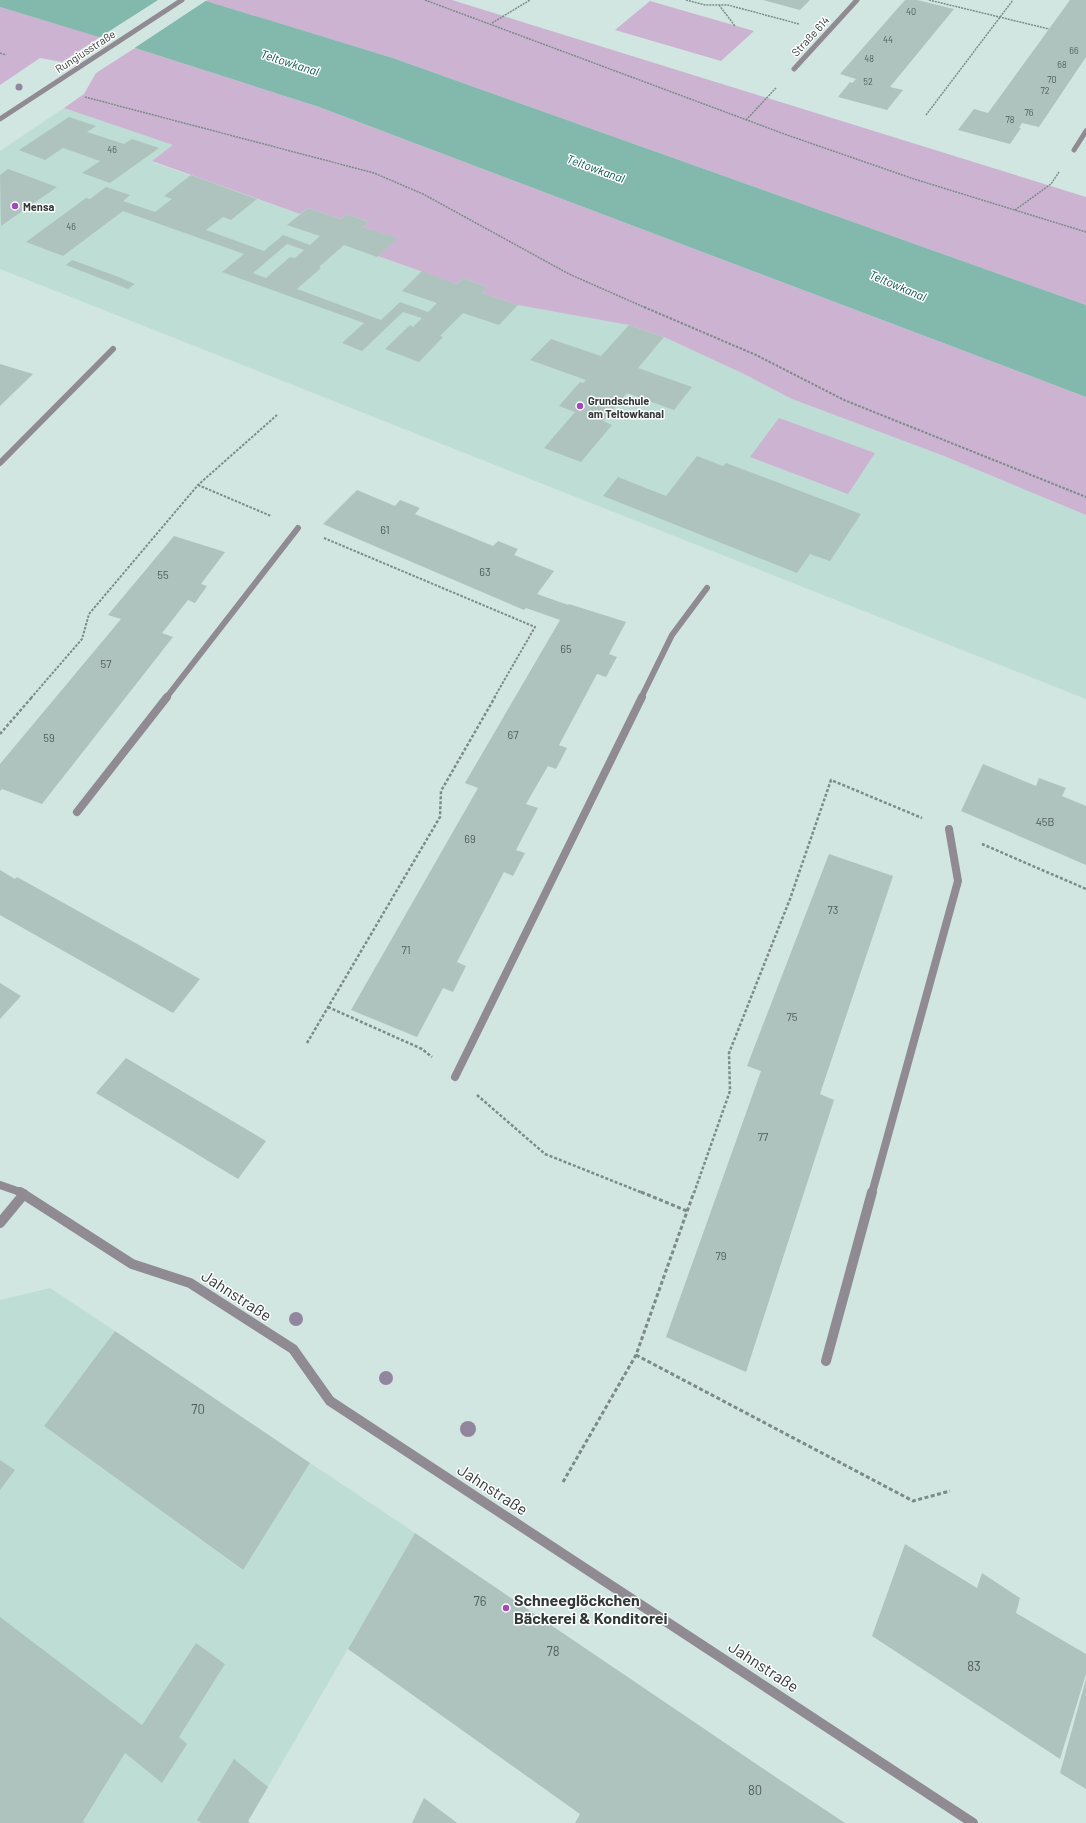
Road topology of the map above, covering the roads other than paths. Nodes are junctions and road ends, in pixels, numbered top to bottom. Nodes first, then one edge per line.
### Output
1 (182, 0) edge
2 (857, 0) edge
3 (794, 69) road end
4 (0, 119) edge
5 (1086, 131) edge
6 (1074, 150) road end
7 (113, 348) dead end
8 (0, 463) edge
9 (298, 528) road end
10 (707, 588) dead end
11 (76, 812) dead end
12 (949, 829) road end
13 (455, 1077) road end
14 (0, 1185) edge
15 (24, 1194) junction
16 (0, 1223) edge
17 (826, 1361) dead end
18 (973, 1823) edge

1 - 4 street, Rungiusstraße
2 - 3 street, Straße 614
5 - 6 street
7 - 8 street
9 - 11 street
10 - 13 street
12 - 17 street
14 - 15 street, Jahnstraße
15 - 16 street
15 - 18 street, Jahnstraße

